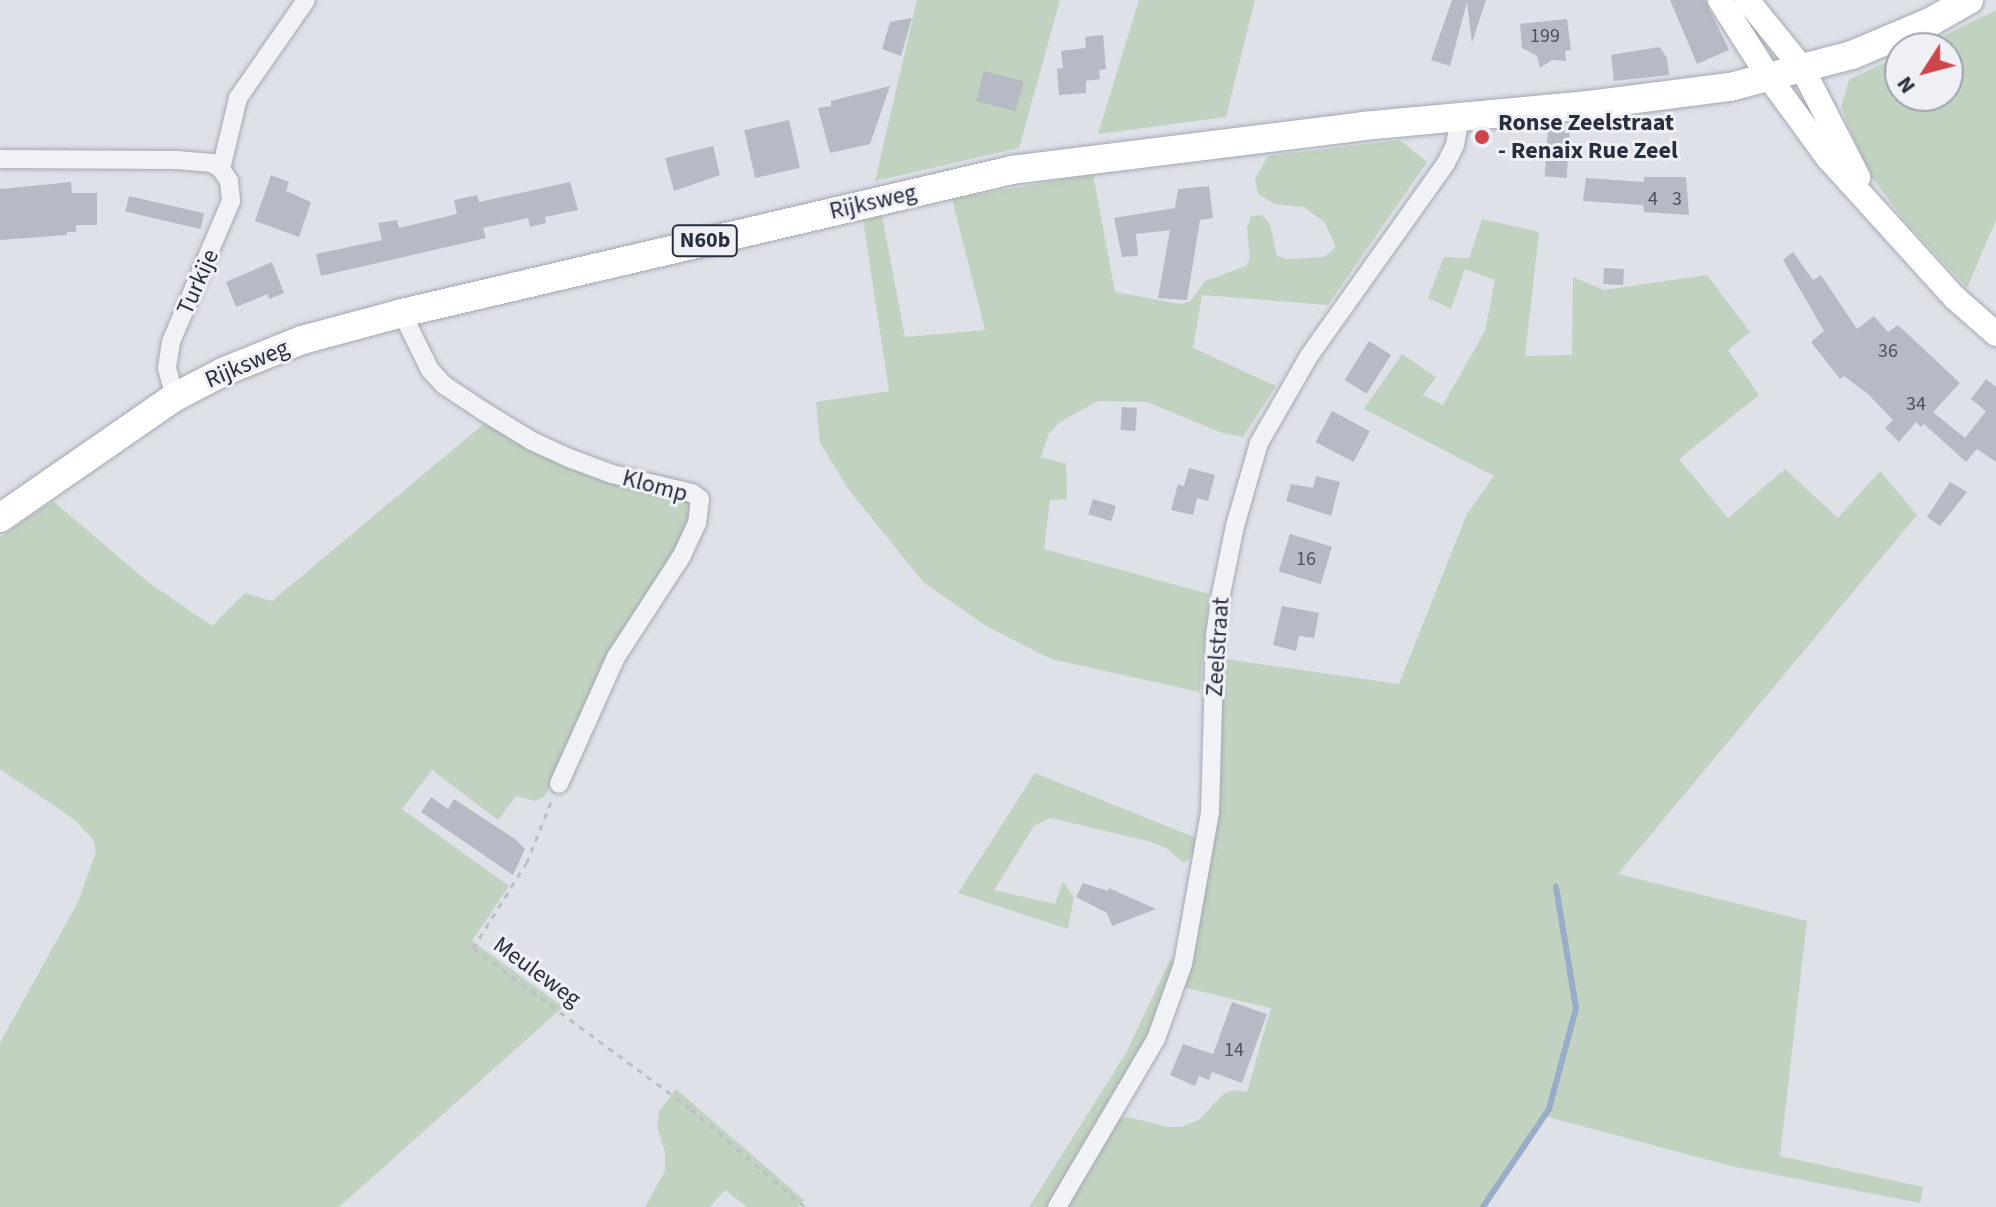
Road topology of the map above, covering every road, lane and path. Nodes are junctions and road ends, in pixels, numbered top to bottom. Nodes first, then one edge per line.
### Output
1 (306, 0) edge
2 (1720, 0) edge
3 (1747, 0) edge
4 (1969, 0) edge
5 (1802, 68) junction
6 (1768, 76) junction
7 (1460, 116) junction
8 (0, 159) edge
9 (221, 169) junction
10 (1879, 214) junction
11 (402, 313) junction
12 (1996, 334) edge
13 (175, 397) junction
14 (0, 518) edge
15 (559, 784) joint
16 (805, 1207) edge
17 (1057, 1207) edge

1 - 9 street, Turkije
2 - 6 main road
3 - 5 main road
4 - 5 main road, N60b
5 - 6 main road, Rijksweg / N60b
5 - 10 main road
6 - 7 main road, Rijksweg / N60b
6 - 10 main road
7 - 11 main road, Rijksweg / N60b
7 - 17 street, Zeelstraat
8 - 9 street
9 - 13 street, Turkije
10 - 12 main road
11 - 13 main road, Rijksweg / N60b
11 - 15 street, Klomp
13 - 14 main road, Rijksweg / N60b
15 - 16 path, Meuleweg

